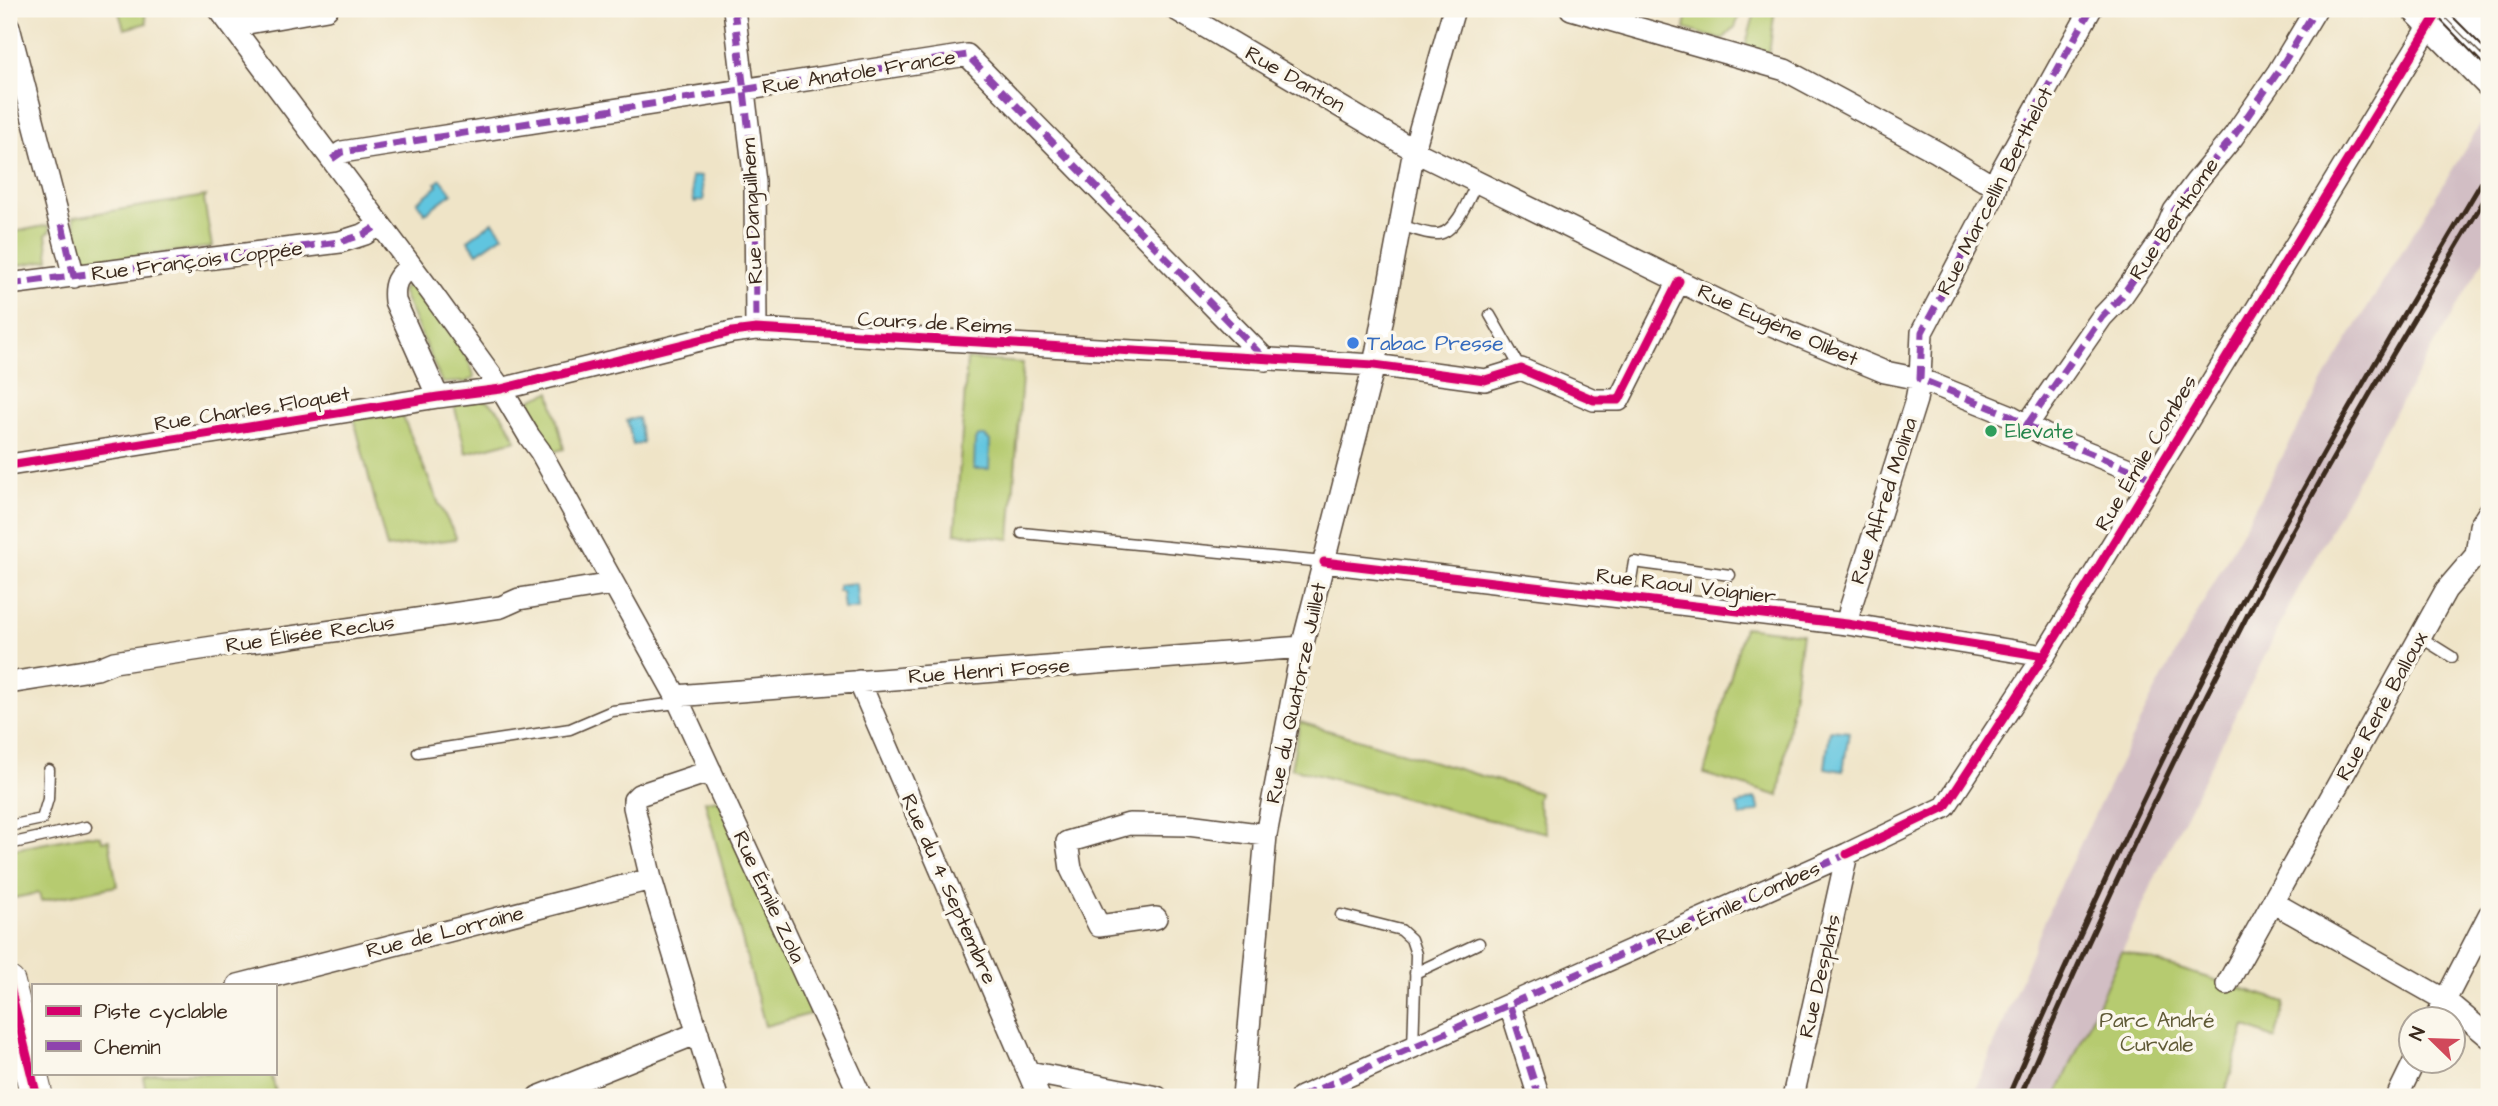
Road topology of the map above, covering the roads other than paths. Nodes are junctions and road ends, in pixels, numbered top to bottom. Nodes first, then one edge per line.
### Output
1 (219, 9) edge
2 (327, 9) edge
3 (734, 9) edge
4 (1175, 9) edge
5 (1454, 9) edge
6 (1571, 9) edge
7 (2091, 9) edge
8 (2316, 9) edge
9 (2457, 9) edge
10 (1602, 13) edge
11 (2429, 14) edge
12 (9, 27) edge
13 (236, 32) junction
14 (2489, 41) edge
15 (2489, 83) edge
16 (744, 90) junction
17 (1414, 150) junction
18 (332, 159) junction
19 (1477, 182) junction
20 (1997, 184) junction
21 (380, 224) junction
22 (1400, 225) junction
23 (411, 266) junction
24 (74, 277) junction
25 (1679, 281) junction
26 (9, 284) edge
27 (1490, 315) dead end
28 (756, 329) junction
29 (1266, 360) junction
30 (1374, 365) junction
31 (1521, 369) junction
32 (1920, 379) junction
33 (501, 389) junction
34 (438, 397) junction
35 (2027, 425) junction
36 (9, 466) edge
37 (2151, 478) junction
38 (2486, 524) edge
39 (1022, 533) dead end
40 (1324, 562) junction
41 (1730, 575) dead end
42 (612, 584) junction
43 (1628, 597) junction
44 (1847, 624) junction
45 (2420, 637) junction
46 (1302, 647) junction
47 (2044, 656) junction
48 (2452, 657) dead end
49 (859, 681) junction
50 (9, 683) edge
51 (676, 696) junction
52 (418, 752) dead end
53 (49, 770) dead end
54 (712, 771) junction
55 (9, 827) edge
56 (86, 827) dead end
57 (1266, 835) junction
58 (9, 844) edge
59 (1847, 854) junction
60 (651, 879) junction
61 (2274, 903) junction
62 (1341, 915) dead end
63 (2489, 915) edge
64 (1156, 918) dead end
65 (1479, 943) dead end
66 (1415, 973) junction
67 (9, 983) edge
68 (242, 984) edge
69 (2227, 984) dead end
70 (2433, 1004) edge
71 (2444, 1004) edge
72 (1510, 1006) junction
73 (2466, 1024) edge
74 (698, 1033) junction
75 (2489, 1037) edge
76 (28, 1040) edge
77 (1413, 1048) junction
78 (32, 1065) edge
79 (1029, 1072) junction
80 (33, 1074) edge
81 (2408, 1074) edge
82 (37, 1097) edge
83 (538, 1097) edge
84 (717, 1097) edge
85 (861, 1097) edge
86 (1040, 1097) edge
87 (1157, 1097) edge
88 (1243, 1097) edge
89 (1301, 1097) edge
90 (1539, 1097) edge
91 (1793, 1097) edge
92 (2397, 1097) edge

1 - 13 street, Rue Émile Zola
2 - 13 street
3 - 16 street, Rue Danguilhem
4 - 17 street, Rue Danton
5 - 17 street, Rue du Quatorze Juillet
6 - 10 street
7 - 20 street, Rue Marcellin Berthelot
8 - 35 street, Rue Berthome
9 - 14 main road
10 - 20 street
11 - 15 main road
11 - 37 street, Rue Émile Combes
12 - 24 street
13 - 18 street, Rue Émile Zola
16 - 18 street, Rue Anatole France
16 - 28 street, Rue Danguilhem
16 - 29 street, Rue Anatole France
17 - 19 street, Rue Eugène Olibet
17 - 22 street, Rue du Quatorze Juillet
18 - 21 street, Rue Émile Zola
19 - 22 lane
19 - 25 street, Rue Eugène Olibet
20 - 32 street, Rue Marcellin Berthelot
21 - 23 street, Rue Émile Zola
21 - 24 street, Rue François Coppée
22 - 30 street, Rue du Quatorze Juillet
23 - 33 street, Rue Émile Zola
23 - 34 street
24 - 26 street, Rue François Coppée
25 - 31 street
25 - 32 street, Rue Eugène Olibet
27 - 31 lane
28 - 29 street, Cours de Reims
28 - 33 street, Cours de Reims
29 - 30 street, Cours de Reims
30 - 31 street, Cours de Reims
30 - 40 street, Rue du Quatorze Juillet
32 - 35 street, Rue Eugène Olibet
32 - 44 street, Rue Alfred Molina
33 - 34 street, Rue Charles Floquet
33 - 42 street, Rue Émile Zola
34 - 36 street, Rue Charles Floquet
35 - 37 street, Rue Eugène Olibet
37 - 47 street, Rue Émile Combes
38 - 45 street, Rue René Balloux
39 - 40 lane
40 - 43 street, Rue Raoul Voignier
40 - 46 street, Rue du Quatorze Juillet
41 - 43 lane
42 - 50 street, Rue Élisée Reclus
42 - 51 street, Rue Émile Zola
43 - 44 street, Rue Raoul Voignier
44 - 47 street, Rue Raoul Voignier
45 - 48 lane
45 - 61 street, Rue René Balloux
46 - 49 street, Rue Henri Fosse
46 - 57 street, Rue du Quatorze Juillet
47 - 59 street, Rue Émile Combes
49 - 51 street, Rue Henri Fosse
49 - 79 street, Rue du 4 Septembre
51 - 52 lane
51 - 54 street, Rue Émile Zola
53 - 55 lane
54 - 60 street
54 - 85 street, Rue Émile Zola
56 - 58 lane
57 - 64 street
57 - 88 street, Rue du Quatorze Juillet
59 - 72 street, Rue Émile Combes
59 - 91 street, Rue Desplats
60 - 68 street, Rue de Lorraine
60 - 74 street
61 - 69 street, Rue René Balloux
61 - 70 street
62 - 66 lane
63 - 71 street
65 - 66 lane
66 - 77 lane
67 - 76 main road
72 - 77 street, Rue Émile Combes
72 - 90 street
73 - 75 street
74 - 83 street
74 - 84 street
76 - 78 main road
77 - 89 street, Rue Émile Combes
79 - 86 street, Rue du 4 Septembre
79 - 87 street
80 - 82 main road
81 - 92 street

